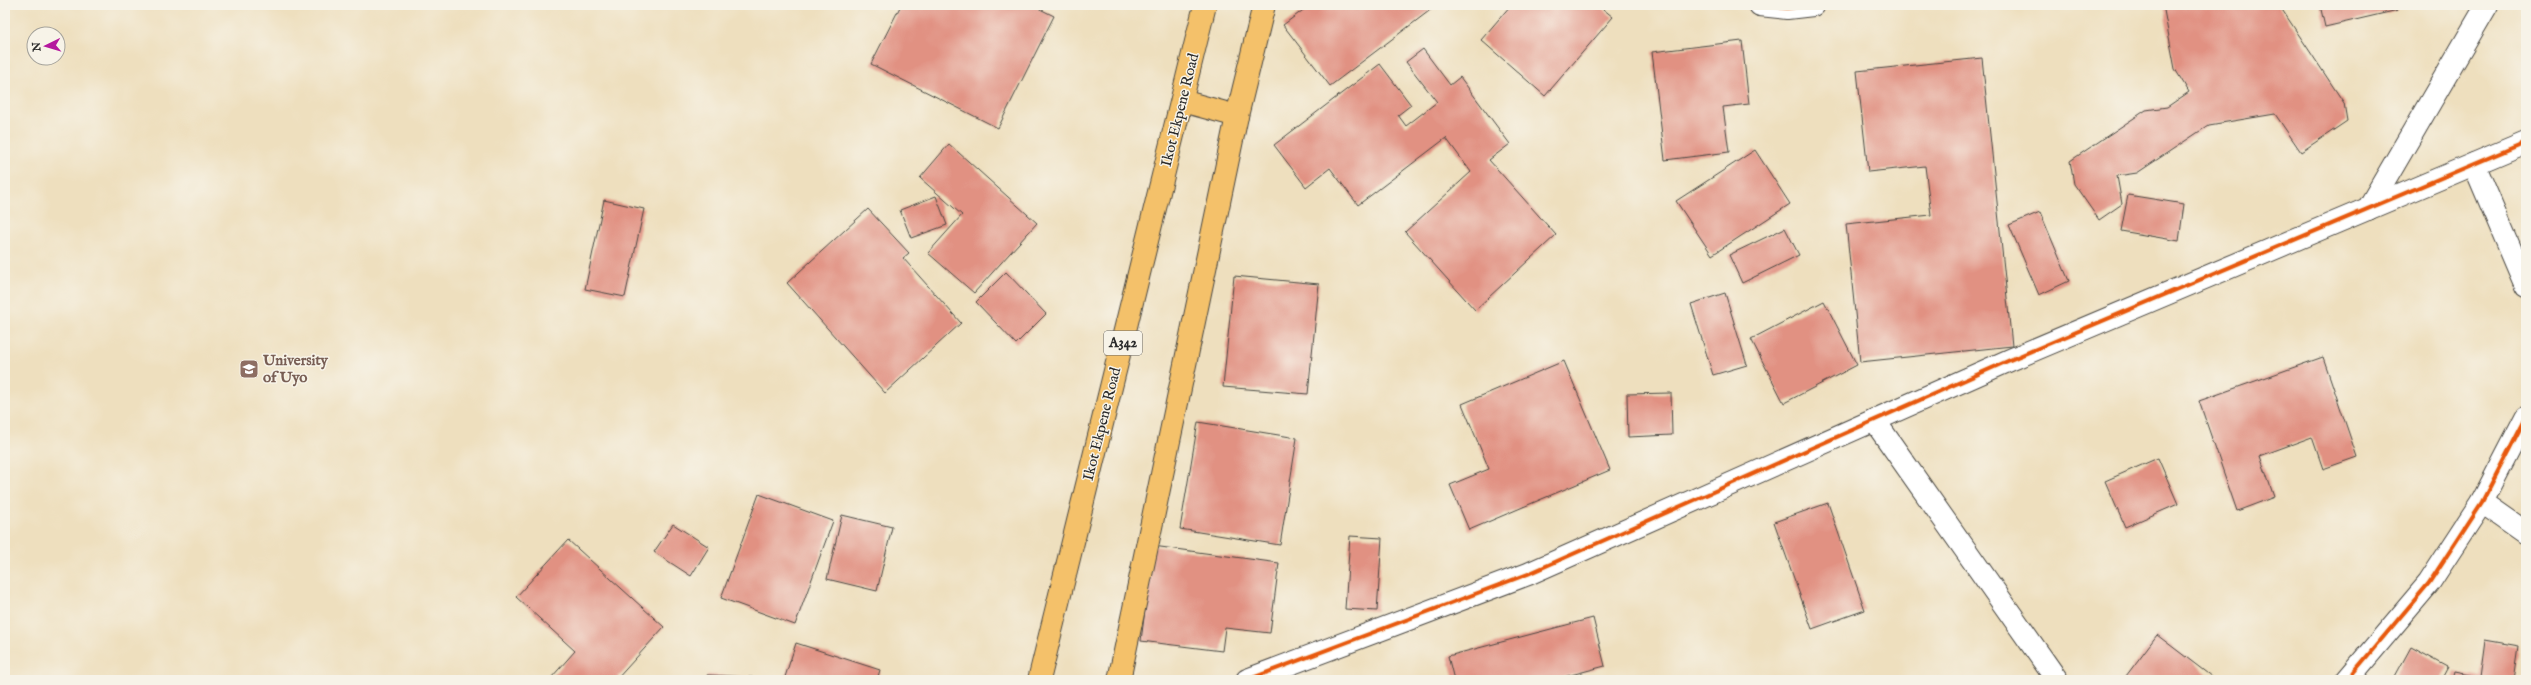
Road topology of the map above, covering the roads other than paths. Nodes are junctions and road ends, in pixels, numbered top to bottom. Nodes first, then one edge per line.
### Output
1 (1205, 5) edge
2 (1264, 5) edge
3 (1760, 5) edge
4 (1813, 5) edge
5 (2487, 5) edge
6 (1182, 101) junction
7 (1237, 116) junction
8 (2526, 142) edge
9 (2474, 164) junction
10 (2368, 209) junction
11 (2526, 286) edge
12 (2526, 417) edge
13 (1874, 420) junction
14 (2482, 502) junction
15 (2526, 533) edge
16 (1039, 680) edge
17 (1119, 680) edge
18 (1247, 680) edge
19 (2057, 680) edge
20 (2347, 680) edge

1 - 6 highway, Ikot Ekpene Road / A342
2 - 7 highway
3 - 4 street
5 - 10 street
6 - 7 highway
6 - 16 highway, Ikot Ekpene Road / A342
7 - 17 highway
8 - 9 street
9 - 10 street
9 - 11 street
10 - 13 street
12 - 14 street
13 - 18 street
13 - 19 street
14 - 15 street
14 - 20 street

